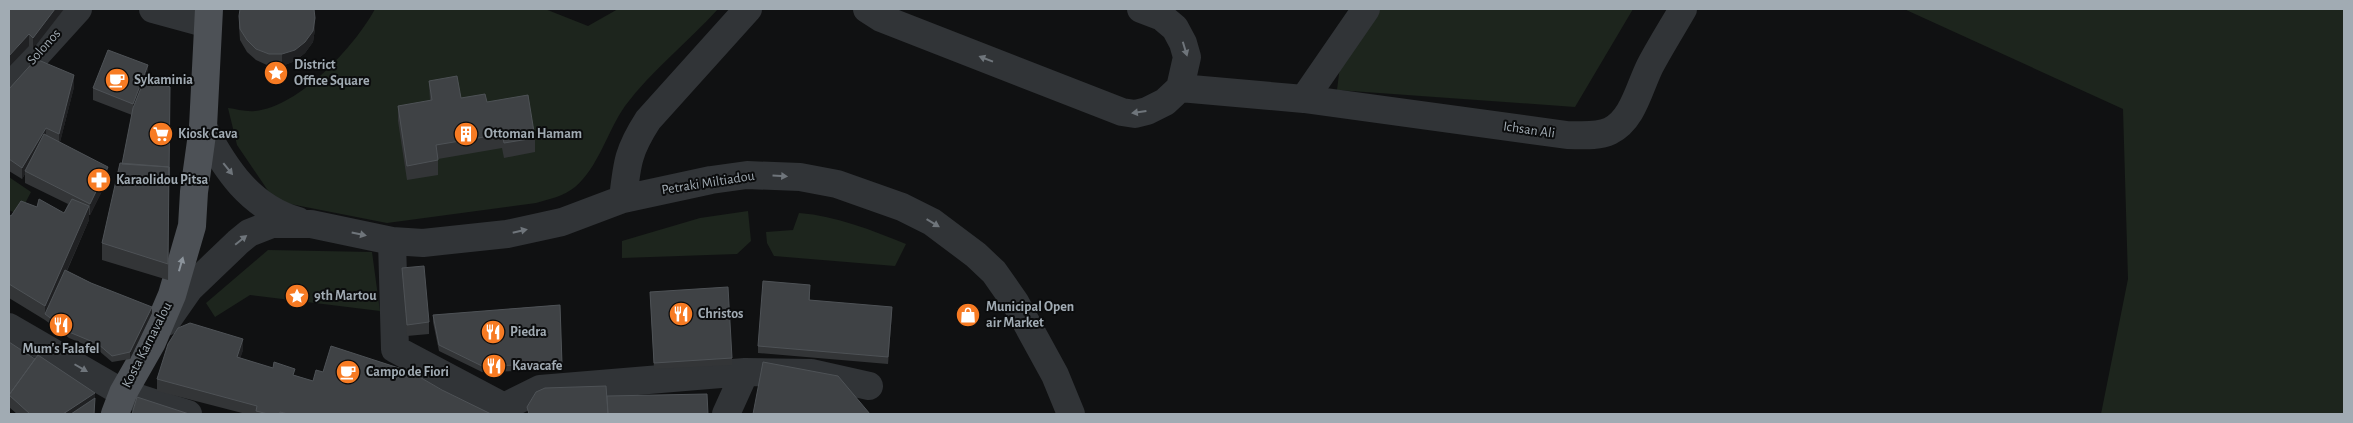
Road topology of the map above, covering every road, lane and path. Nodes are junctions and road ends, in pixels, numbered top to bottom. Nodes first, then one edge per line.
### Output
1 (78, 9) edge
2 (153, 9) edge
3 (748, 9) edge
4 (867, 9) edge
5 (1141, 9) edge
6 (1366, 9) edge
7 (1683, 9) edge
8 (209, 17) edge
9 (9, 85) edge
10 (1180, 88) junction
11 (1304, 99) junction
12 (203, 127) junction
13 (623, 199) junction
14 (311, 224) junction
15 (392, 241) junction
16 (9, 327) edge
17 (152, 342) junction
18 (745, 372) junction
19 (869, 386) dead end
20 (119, 403) edge
21 (505, 411) edge
22 (188, 414) edge
23 (726, 414) edge
24 (1070, 414) edge

1 - 9 street, Solonos
2 - 8 street
3 - 13 street
10 -> 4 street
5 -> 10 street
6 - 11 street
7 - 11 street, Ichsan Ali
8 - 12 main road, Kosta Karnavalou
10 - 11 street, Ichsan Ali
12 -> 14 street
17 -> 12 main road, Kosta Karnavalou
15 -> 13 street, Petraki Miltiadou
13 -> 24 street, Petraki Miltiadou
14 -> 15 street, Petraki Miltiadou
17 -> 14 street, Petraki Miltiadou
15 - 21 street
16 -> 20 street
17 - 20 main road, Kosta Karnavalou
18 - 19 street
18 - 21 street
18 - 23 street
20 - 22 street

